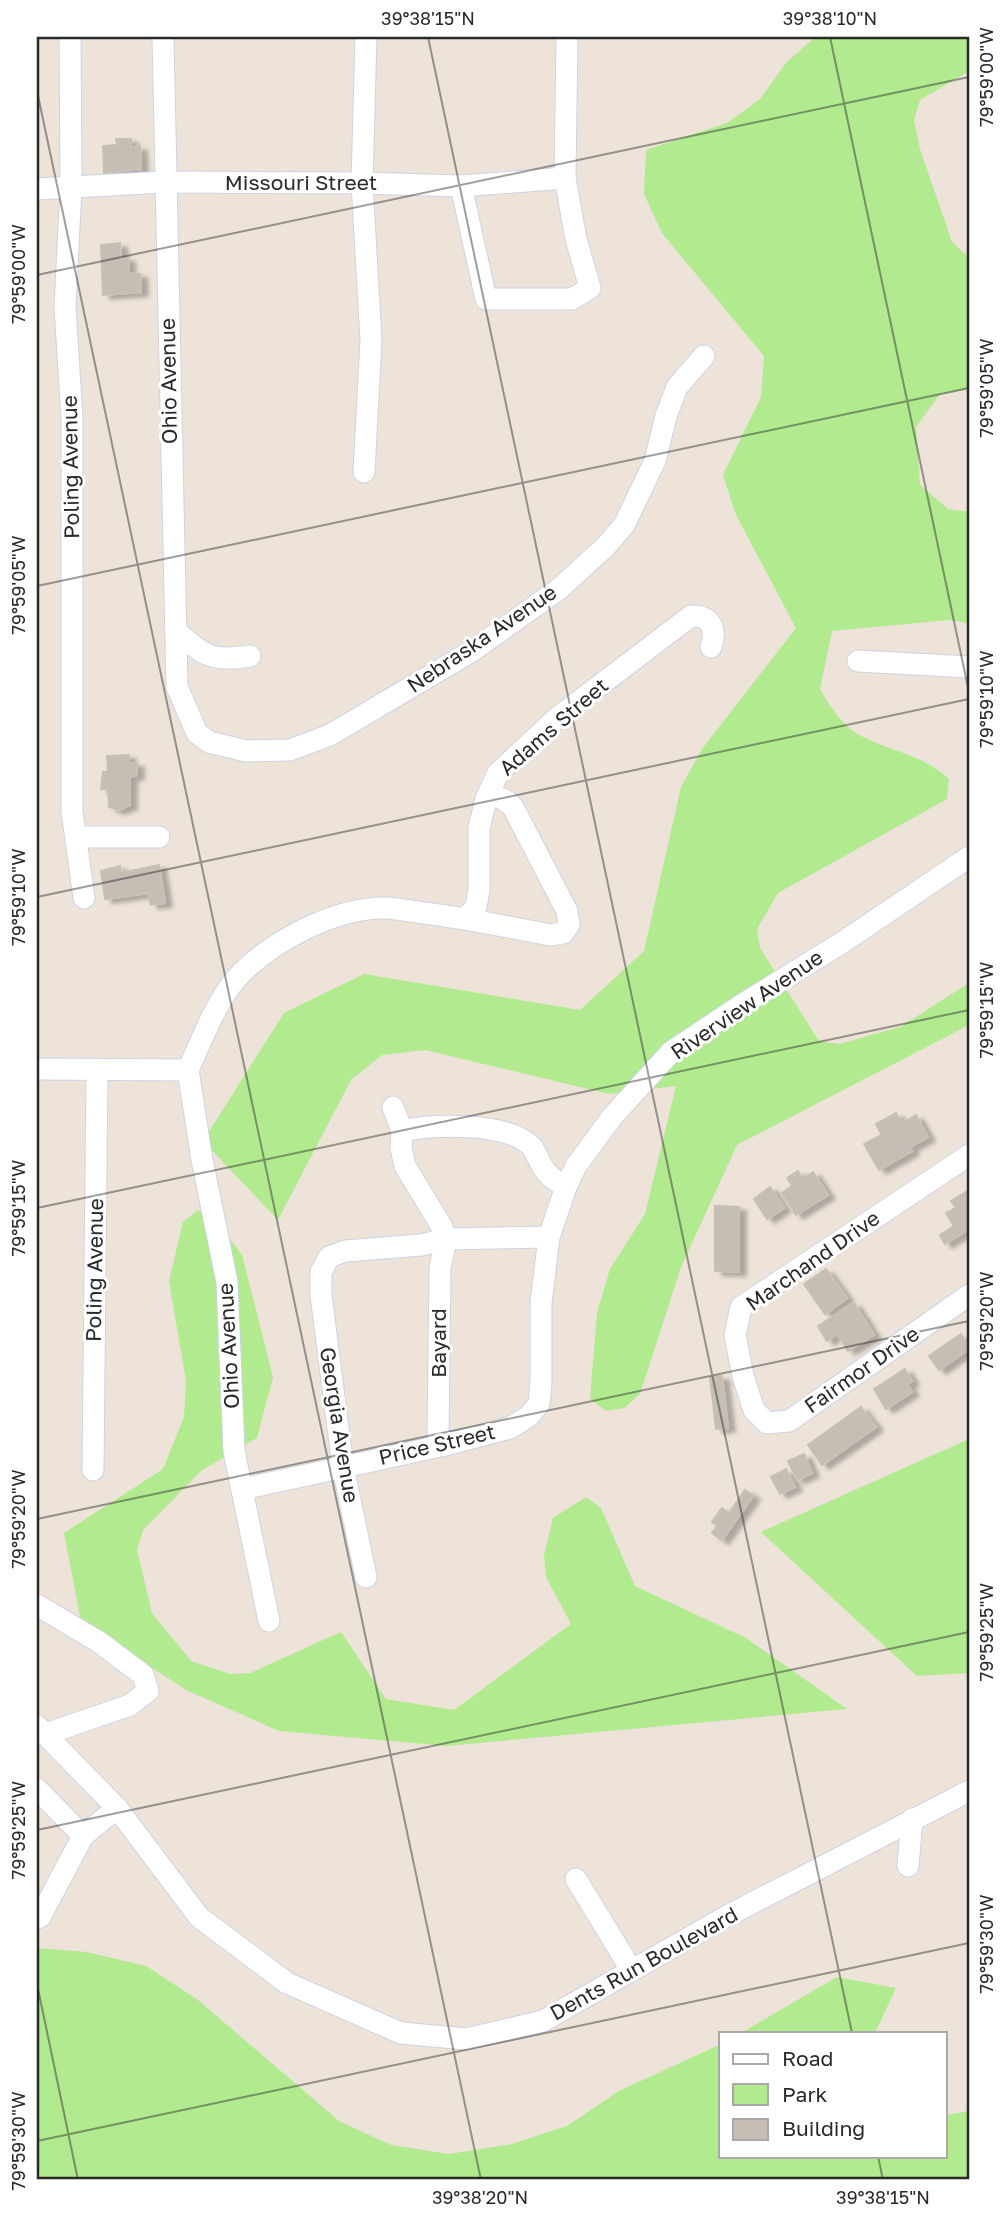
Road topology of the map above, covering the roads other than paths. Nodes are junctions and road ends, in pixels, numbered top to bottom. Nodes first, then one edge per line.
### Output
1 (70, 37) edge
2 (163, 37) edge
3 (366, 37) edge
4 (568, 37) edge
5 (565, 178) junction
6 (165, 182) junction
7 (362, 183) junction
8 (461, 186) junction
9 (71, 187) junction
10 (37, 189) edge
11 (704, 356) dead end
12 (364, 472) dead end
13 (175, 630) junction
14 (711, 647) dead end
15 (250, 656) dead end
16 (858, 661) dead end
17 (969, 667) edge
18 (191, 723) joint
19 (489, 794) junction
20 (76, 837) junction
21 (159, 837) dead end
22 (969, 857) edge
23 (84, 898) dead end
24 (466, 918) junction
25 (37, 1069) edge
26 (97, 1070) junction
27 (188, 1070) junction
28 (393, 1107) dead end
29 (402, 1131) junction
30 (969, 1155) edge
31 (566, 1187) junction
32 (549, 1237) junction
33 (446, 1239) junction
34 (969, 1295) edge
35 (789, 1421) joint
36 (510, 1428) joint
37 (444, 1445) junction
38 (343, 1466) junction
39 (93, 1470) dead end
40 (242, 1489) junction
41 (366, 1577) dead end
42 (37, 1605) edge
43 (269, 1621) dead end
44 (42, 1730) edge
45 (37, 1789) edge
46 (969, 1791) edge
47 (117, 1808) junction
48 (912, 1819) junction
49 (83, 1836) junction
50 (908, 1866) dead end
51 (576, 1879) dead end
52 (37, 1918) edge
53 (632, 1970) junction

1 - 9 street, Poling Avenue
2 - 6 street, Ohio Avenue
3 - 7 street
4 - 5 street
5 - 8 street, Missouri Street
5 - 8 street
6 - 7 street, Missouri Street
6 - 9 street, Missouri Street
6 - 13 street, Ohio Avenue
7 - 8 street, Missouri Street
7 - 12 street
9 - 10 street, Missouri Street
9 - 20 street, Poling Avenue
11 - 18 street, Nebraska Avenue
13 - 15 street
13 - 18 street, Ohio Avenue
14 - 19 street, Adams Street
16 - 17 street
19 - 24 street, Adams Street
19 - 24 street
20 - 21 street
20 - 23 street, Poling Avenue
22 - 31 street, Riverview Avenue
24 - 27 street
25 - 26 street
26 - 27 street
26 - 39 street, Poling Avenue
27 - 40 street, Ohio Avenue
28 - 29 street
29 - 31 street
29 - 33 street
30 - 35 street, Marchand Drive
31 - 32 street, Riverview Avenue
32 - 33 street
32 - 36 street, Riverview Avenue
33 - 37 street, Bayard
33 - 38 street, Georgia Avenue
34 - 35 street, Fairmor Drive
36 - 37 street, Price Street
37 - 38 street, Price Street
38 - 40 street, Price Street
38 - 41 street, Georgia Avenue
40 - 43 street, Ohio Avenue
42 - 44 street
44 - 47 street, Dents Run Boulevard
45 - 49 street
46 - 48 street, Dents Run Boulevard
47 - 49 street
47 - 53 street, Dents Run Boulevard
48 - 50 street
48 - 53 street, Dents Run Boulevard
49 - 52 street
51 - 53 street

